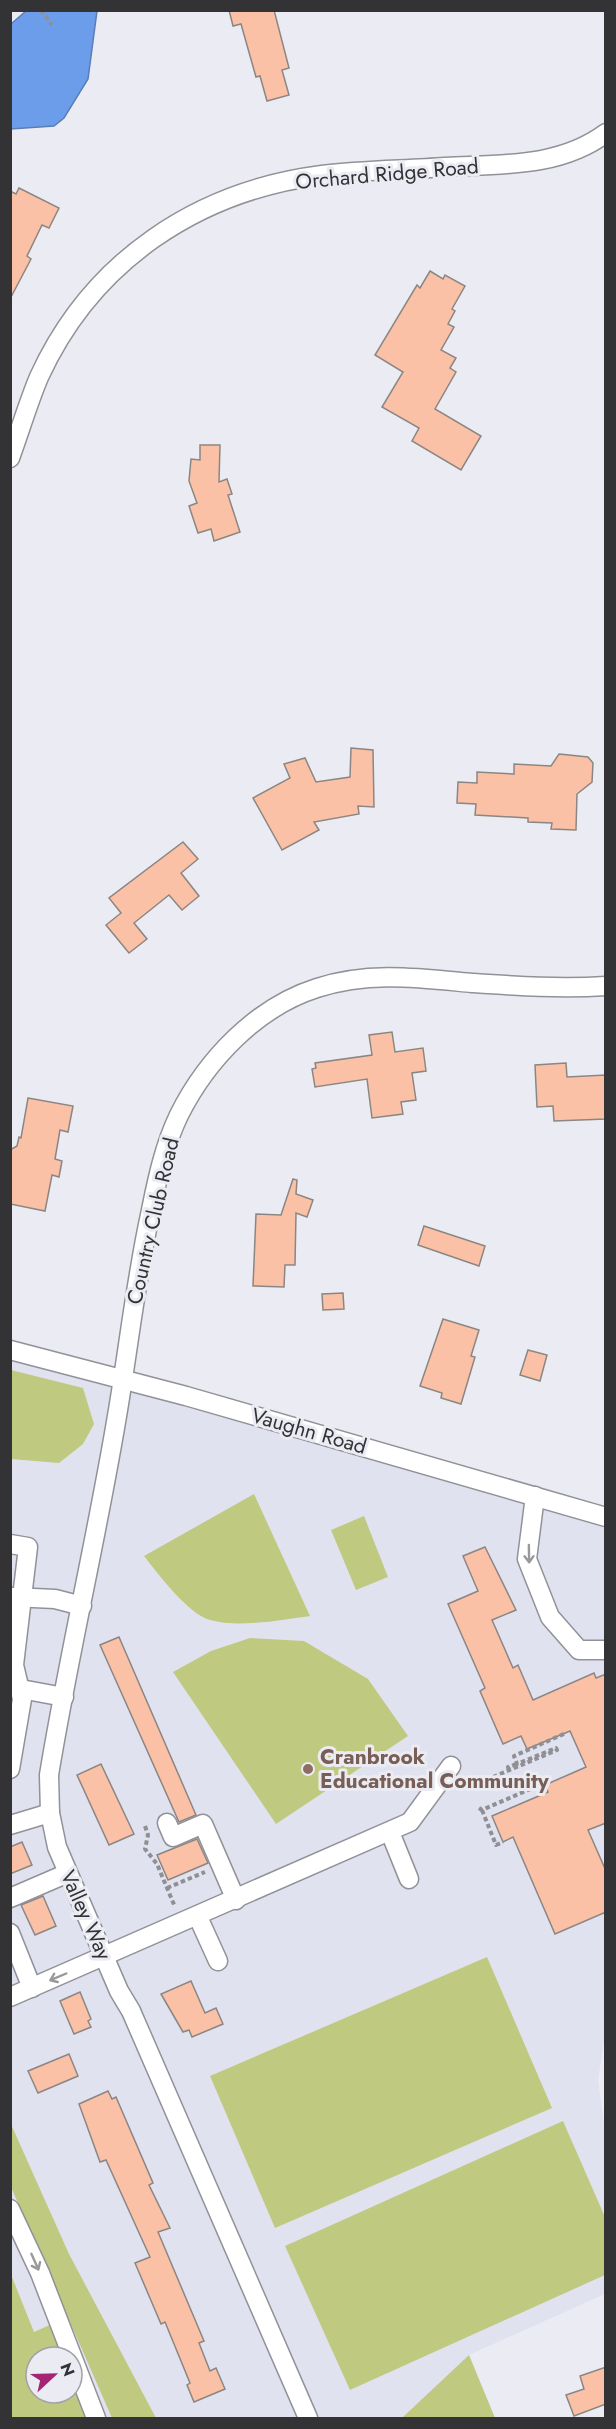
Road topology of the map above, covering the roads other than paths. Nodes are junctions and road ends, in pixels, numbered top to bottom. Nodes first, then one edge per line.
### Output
1 (606, 133) edge
2 (10, 458) edge
3 (606, 986) edge
4 (10, 1350) edge
5 (123, 1378) junction
6 (535, 1496) junction
7 (606, 1517) edge
8 (10, 1544) edge
9 (16, 1597) edge
10 (82, 1606) junction
11 (606, 1650) edge
12 (15, 1687) edge
13 (64, 1697) junction
14 (451, 1766) dead end
15 (10, 1769) edge
16 (50, 1813) junction
17 (167, 1823) dead end
18 (10, 1825) edge
19 (390, 1832) junction
20 (68, 1873) junction
21 (409, 1879) dead end
22 (10, 1898) edge
23 (236, 1900) junction
24 (190, 1920) junction
25 (10, 1933) edge
26 (105, 1957) junction
27 (218, 1961) dead end
28 (32, 1988) junction
29 (10, 1997) edge
30 (10, 2209) edge
31 (96, 2418) edge
32 (308, 2418) edge

1 - 2 street, Orchard Ridge Road
3 - 5 street, Country Club Road
4 - 5 street, Vaughn Road
5 - 6 street, Vaughn Road
5 - 10 street, Valley Way
6 - 7 street, Vaughn Road
6 -> 11 street
8 - 9 street
9 - 10 street
9 - 12 street
10 - 13 street, Valley Way
12 - 13 street
12 - 15 street
13 - 16 street, Valley Way
14 - 19 street
16 - 18 street
16 - 20 street, Valley Way
17 - 23 street
19 - 21 street
19 - 23 street
20 - 22 street
20 - 26 street, Valley Way
23 - 24 street
24 - 26 street
24 - 27 street
25 - 28 street
26 -> 28 street
26 - 32 street, Valley Way
28 - 29 street
30 -> 31 street

